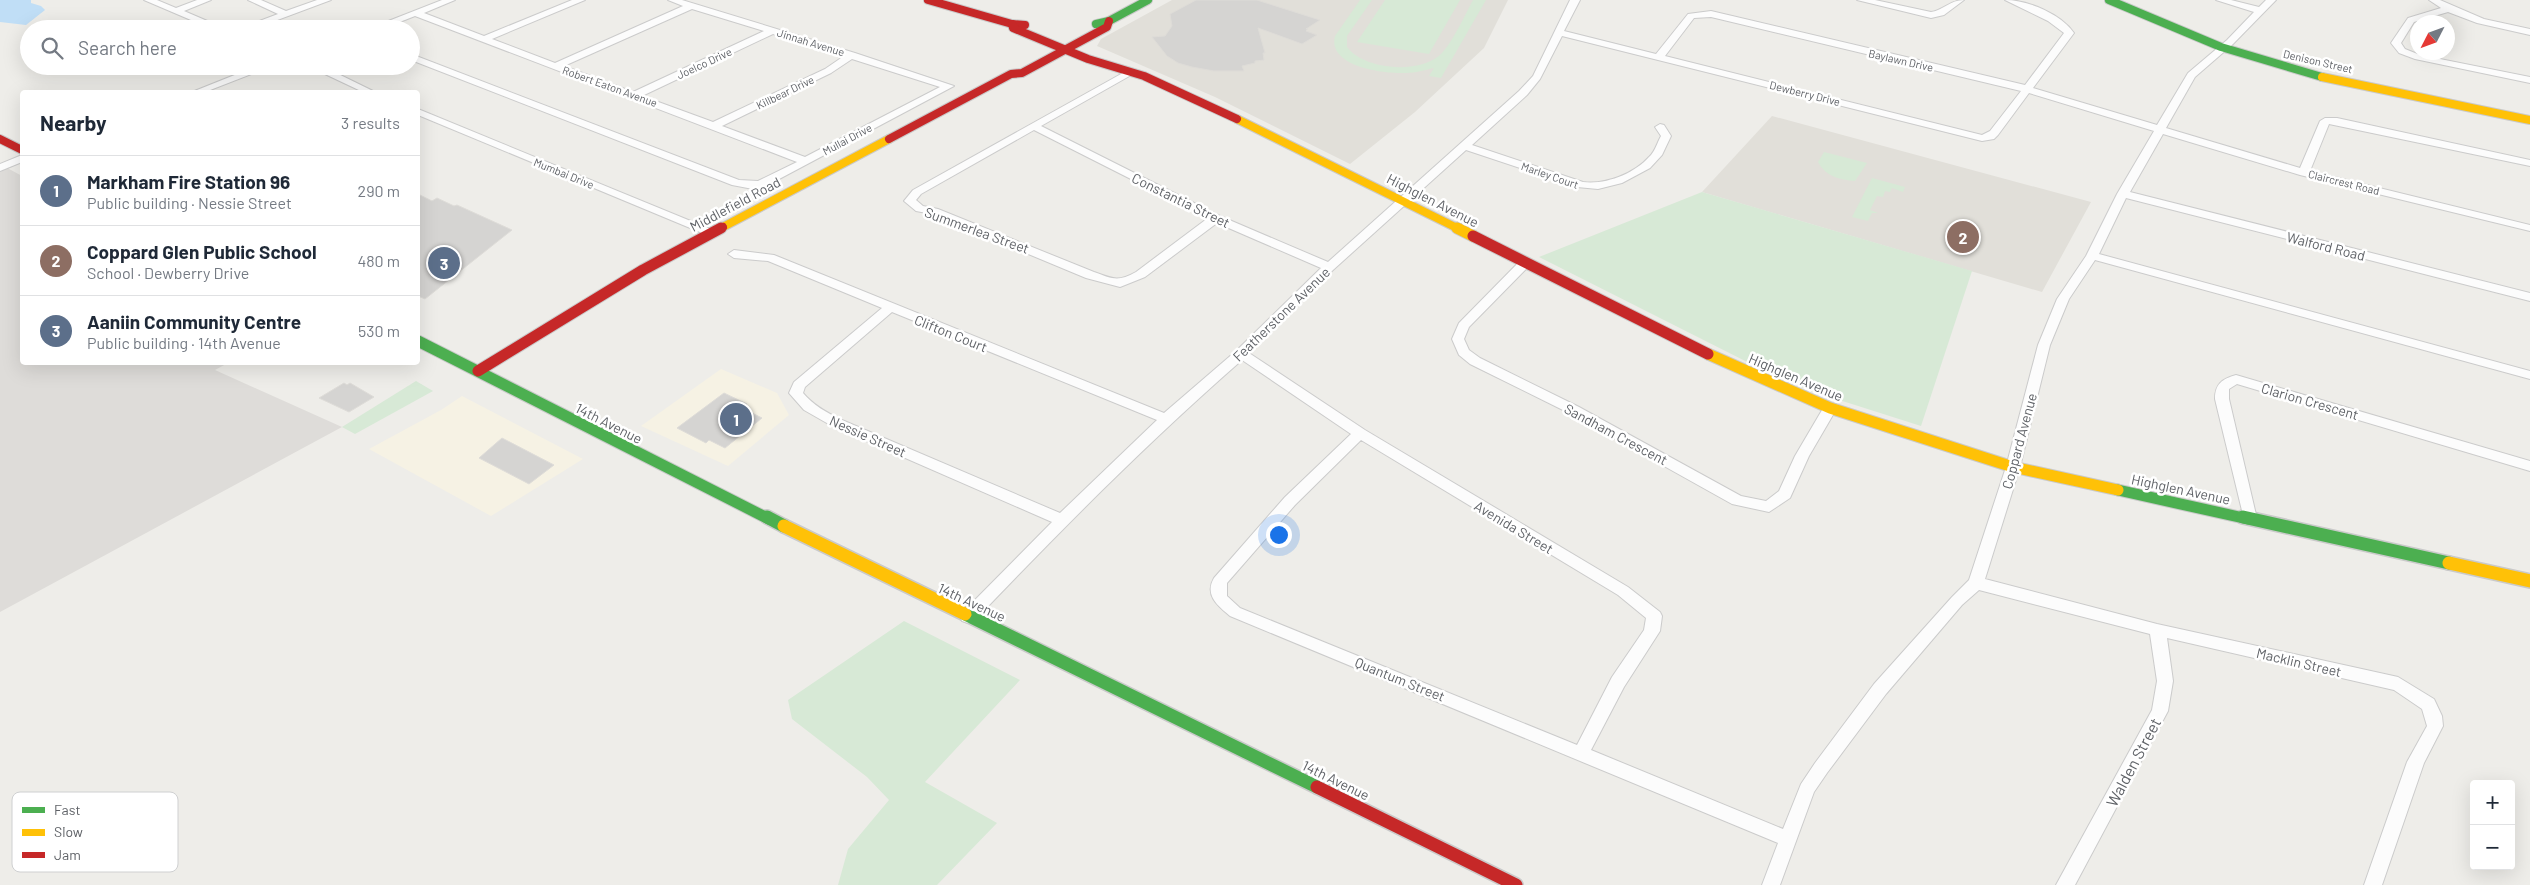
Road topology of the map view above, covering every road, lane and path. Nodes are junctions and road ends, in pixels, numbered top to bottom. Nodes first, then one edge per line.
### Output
1 (149, 0) edge
2 (206, 0) edge
3 (253, 0) edge
4 (326, 0) edge
5 (450, 0) edge
6 (580, 0) edge
7 (673, 0) edge
8 (928, 0) edge
9 (1148, 0) edge
10 (1575, 0) edge
11 (1862, 0) edge
12 (1959, 0) edge
13 (2010, 0) edge
14 (2109, 0) edge
15 (2222, 0) edge
16 (2271, 0) edge
17 (2434, 0) edge
18 (691, 6) junction
19 (2447, 9) junction
20 (175, 11) junction
21 (2261, 11) junction
22 (415, 13) junction
23 (286, 14) junction
24 (198, 20) edge
25 (269, 20) edge
26 (397, 20) edge
27 (773, 30) junction
28 (2530, 32) edge
29 (1560, 33) junction
30 (482, 40) junction
31 (1065, 45) junction
32 (2223, 47) junction
33 (852, 55) junction
34 (1658, 57) junction
35 (420, 60) edge
36 (556, 66) junction
37 (1130, 72) junction
38 (243, 75) edge
39 (333, 75) edge
40 (2530, 80) edge
41 (949, 86) joint
42 (2026, 89) junction
43 (202, 90) edge
44 (366, 90) edge
45 (636, 95) junction
46 (420, 113) edge
47 (2530, 120) edge
48 (716, 126) junction
49 (1035, 127) junction
50 (1660, 127) dead end
51 (2160, 129) junction
52 (0, 139) edge
53 (1465, 146) junction
54 (20, 149) edge
55 (20, 159) edge
56 (805, 161) junction
57 (2530, 163) edge
58 (0, 168) edge
59 (2304, 172) junction
60 (2123, 194) junction
61 (1401, 202) junction
62 (1216, 218) junction
63 (2530, 228) edge
64 (711, 233) junction
65 (734, 254) dead end
66 (2092, 256) junction
67 (1525, 263) junction
68 (1329, 267) junction
69 (2530, 297) edge
70 (890, 308) junction
71 (420, 343) edge
72 (1241, 354) junction
73 (478, 371) junction
74 (2530, 375) edge
75 (1830, 408) junction
76 (1166, 419) junction
77 (1360, 433) junction
78 (2530, 466) edge
79 (2013, 467) junction
80 (2250, 519) junction
81 (1062, 520) junction
82 (2530, 581) edge
83 (1976, 583) junction
84 (968, 617) junction
85 (2157, 630) junction
86 (1581, 753) junction
87 (1788, 839) junction
88 (1516, 885) edge
89 (1771, 885) edge
90 (2065, 885) edge
91 (2373, 885) edge

1 - 20 street
2 - 20 street
3 - 23 street
4 - 23 street
5 - 22 street
6 - 30 street
7 - 18 street, Jinnah Avenue
8 - 31 street, Highglen Avenue
9 - 31 street, Middlefield Road
10 - 29 street, Featherstone Avenue
11 - 12 street
13 - 42 street, Dewberry Drive
14 - 32 street, Denison Street
15 - 21 street
16 - 21 street, Coppard Avenue
17 - 19 street
18 - 27 street, Jinnah Avenue
18 - 36 street
19 - 28 street
19 - 40 street
20 - 24 street
21 - 32 street, Coppard Avenue
22 - 26 street
22 - 30 street, Robert Eaton Avenue
23 - 25 street
27 - 33 street, Jinnah Avenue
27 - 45 street, Joelco Drive
29 - 34 street, Dewberry Drive
29 - 53 street, Featherstone Avenue
30 - 36 street, Robert Eaton Avenue
31 - 37 street, Highglen Avenue
31 - 64 street, Middlefield Road
32 - 47 street, Denison Street
32 - 51 street, Coppard Avenue
33 - 41 street, Jinnah Avenue
33 - 48 street, Killbear Drive
34 - 42 street, Baylawn Drive
34 - 42 street, Dewberry Drive
35 - 56 street, Mullai Drive
36 - 45 street, Robert Eaton Avenue
37 - 49 street, Summerlea Street
37 - 61 street, Highglen Avenue
38 - 43 street
39 - 44 street
41 - 56 street, Mullai Drive
42 - 51 street, Baylawn Drive
45 - 48 street, Robert Eaton Avenue
46 - 64 street, Mumbai Drive
48 - 56 street, Robert Eaton Avenue
49 - 62 street, Constantia Street
49 - 62 street, Summerlea Street
50 - 53 street, Marley Court
51 - 59 street, Claircrest Road
51 - 60 street, Coppard Avenue
52 - 54 street
53 - 61 street, Featherstone Avenue
55 - 58 street
57 - 59 street
59 - 63 street, Claircrest Road
60 - 66 street, Coppard Avenue
60 - 69 street, Walford Road
61 - 67 street, Highglen Avenue
61 - 68 street, Featherstone Avenue
62 - 68 street, Constantia Street
64 - 73 street, Middlefield Road
65 - 70 street, Clifton Court
66 - 74 street
66 - 79 street, Coppard Avenue
67 - 75 street, Highglen Avenue
67 - 75 street, Sandham Crescent
68 - 72 street, Featherstone Avenue
70 - 76 street, Clifton Court
70 - 81 street, Nessie Street
71 - 73 street, 14th Avenue
72 - 76 street, Featherstone Avenue
72 - 77 street, Avenida Street
73 - 84 street, 14th Avenue
75 - 79 street, Highglen Avenue
76 - 81 street, Featherstone Avenue
77 - 86 street, Avenida Street
77 - 86 street, Quantum Street
78 - 80 street, Clarion Crescent
79 - 80 street, Highglen Avenue
79 - 83 street, Coppard Avenue
80 - 82 street, Highglen Avenue
81 - 84 street, Featherstone Avenue
83 - 85 street, Macklin Street
83 - 87 street, Coppard Avenue
84 - 88 street, 14th Avenue
85 - 90 street, Walden Street
85 - 91 street, Macklin Street
86 - 87 street, Quantum Street
87 - 89 street, Coppard Avenue

